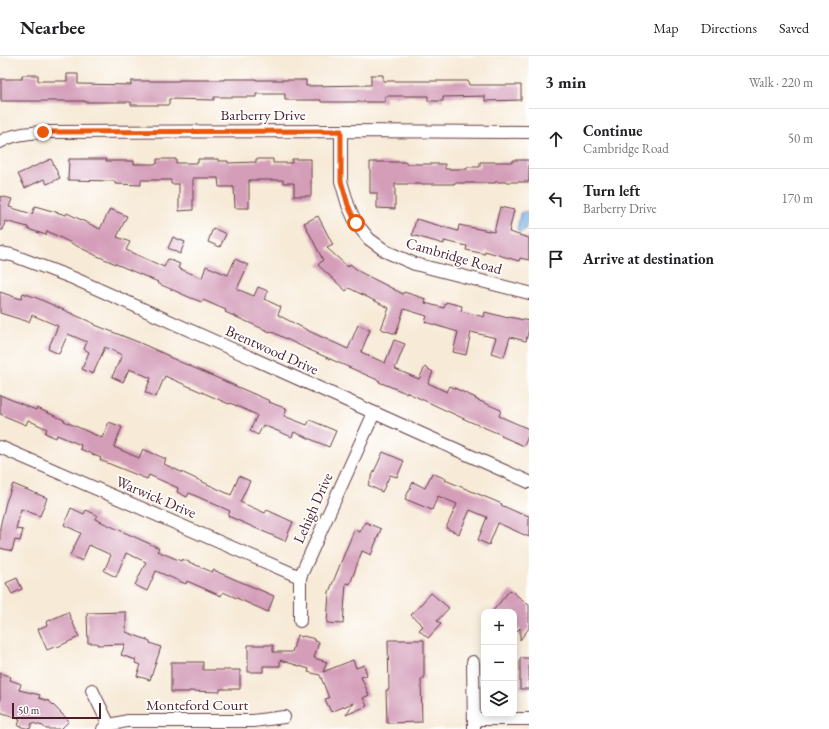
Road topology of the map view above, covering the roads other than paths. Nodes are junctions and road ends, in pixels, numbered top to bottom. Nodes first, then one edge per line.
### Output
1 (341, 131) junction
2 (529, 132) edge
3 (0, 142) edge
4 (0, 253) edge
5 (529, 293) edge
6 (374, 413) junction
7 (0, 447) edge
8 (529, 482) edge
9 (300, 577) junction
10 (300, 621) dead end
11 (473, 662) dead end
12 (92, 690) dead end
13 (284, 717) dead end
14 (529, 719) edge
15 (474, 724) edge
16 (106, 727) edge

1 - 2 street, Barberry Drive
1 - 3 street, Barberry Drive
1 - 5 street, Cambridge Road
4 - 6 street, Brentwood Drive
6 - 8 street, Brentwood Drive
6 - 9 street, Lehigh Drive
7 - 9 street, Warwick Drive
9 - 10 street, Lehigh Drive
11 - 15 street
12 - 16 street, Monteford Court
13 - 16 street, Monteford Court
14 - 15 street

